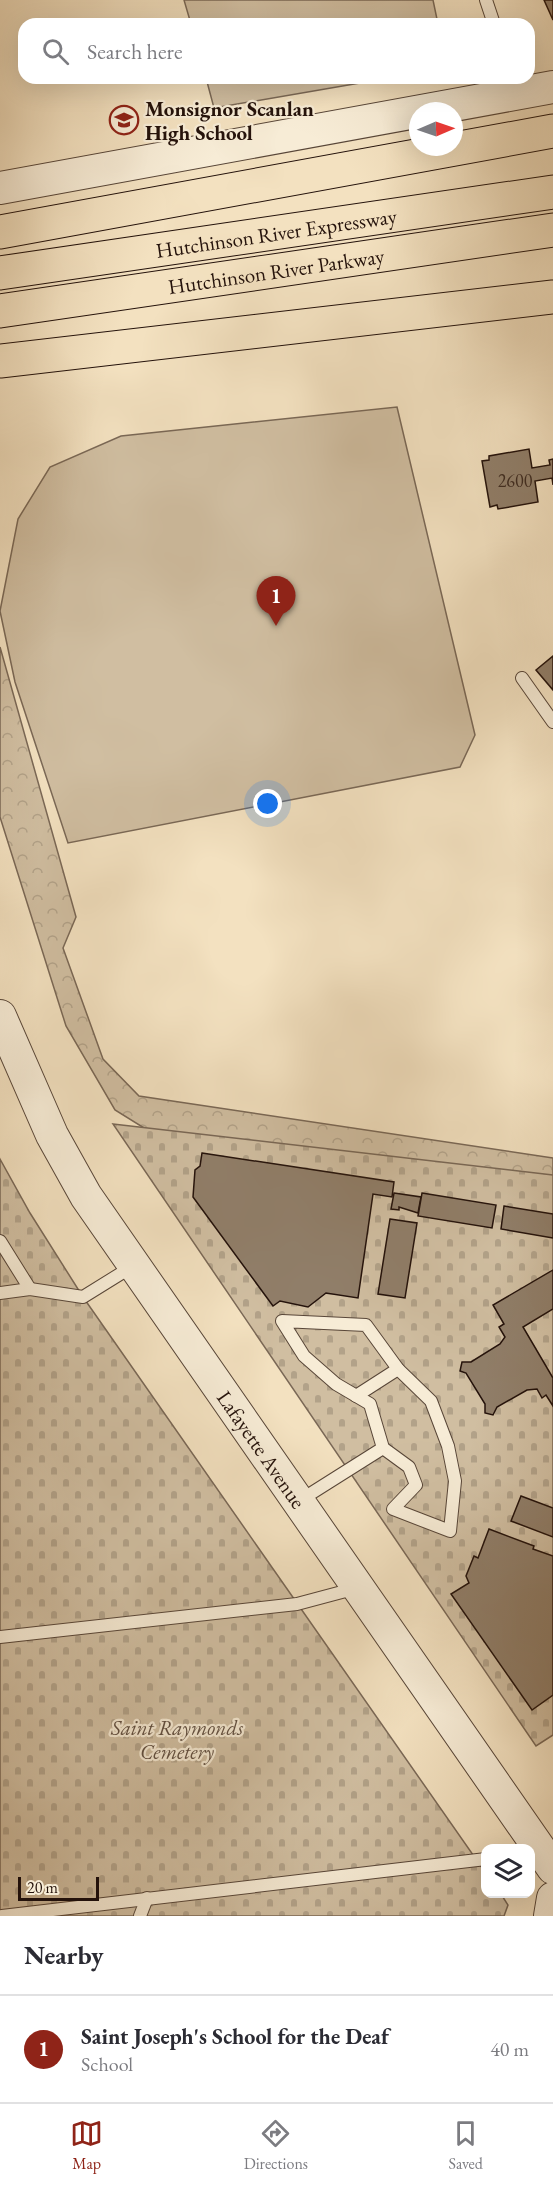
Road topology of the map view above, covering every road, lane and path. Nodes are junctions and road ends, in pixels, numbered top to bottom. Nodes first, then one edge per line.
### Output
1 (486, 0) edge
2 (492, 18) edge
3 (515, 86) edge
4 (553, 87) edge
5 (553, 131) edge
6 (0, 188) edge
7 (553, 192) edge
8 (553, 230) edge
9 (0, 232) edge
10 (0, 273) edge
11 (553, 297) edge
12 (0, 311) edge
13 (553, 319) edge
14 (307, 325) junction
15 (0, 361) edge
16 (522, 678) dead end
17 (553, 722) edge
18 (0, 1016) edge
19 (0, 1241) edge
20 (132, 1266) junction
21 (30, 1289) junction
22 (0, 1293) edge
23 (398, 1369) junction
24 (356, 1396) junction
25 (383, 1448) junction
26 (298, 1502) junction
27 (358, 1588) junction
28 (0, 1636) edge
29 (542, 1858) edge
30 (481, 1860) edge
31 (147, 1898) junction
32 (553, 1898) edge
33 (2, 1916) edge
34 (140, 1916) edge
35 (550, 1916) edge

1 - 2 lane
3 - 4 street
3 - 6 street
5 - 9 highway
7 - 10 highway, Hutchinson River Expressway
8 - 12 highway, Hutchinson River Parkway
11 - 14 highway
13 - 14 highway
14 - 15 highway
16 - 17 lane
18 - 20 street, Lafayette Avenue
19 - 21 lane
20 - 21 lane
20 - 26 street, Lafayette Avenue
21 - 22 lane
23 - 24 lane
23 - 24 lane
23 - 25 lane
24 - 25 lane
25 - 26 lane
26 - 27 street, Lafayette Avenue
27 - 28 lane
27 - 29 street, Lafayette Avenue
30 - 31 lane
31 - 33 lane
31 - 34 lane
32 - 35 street

